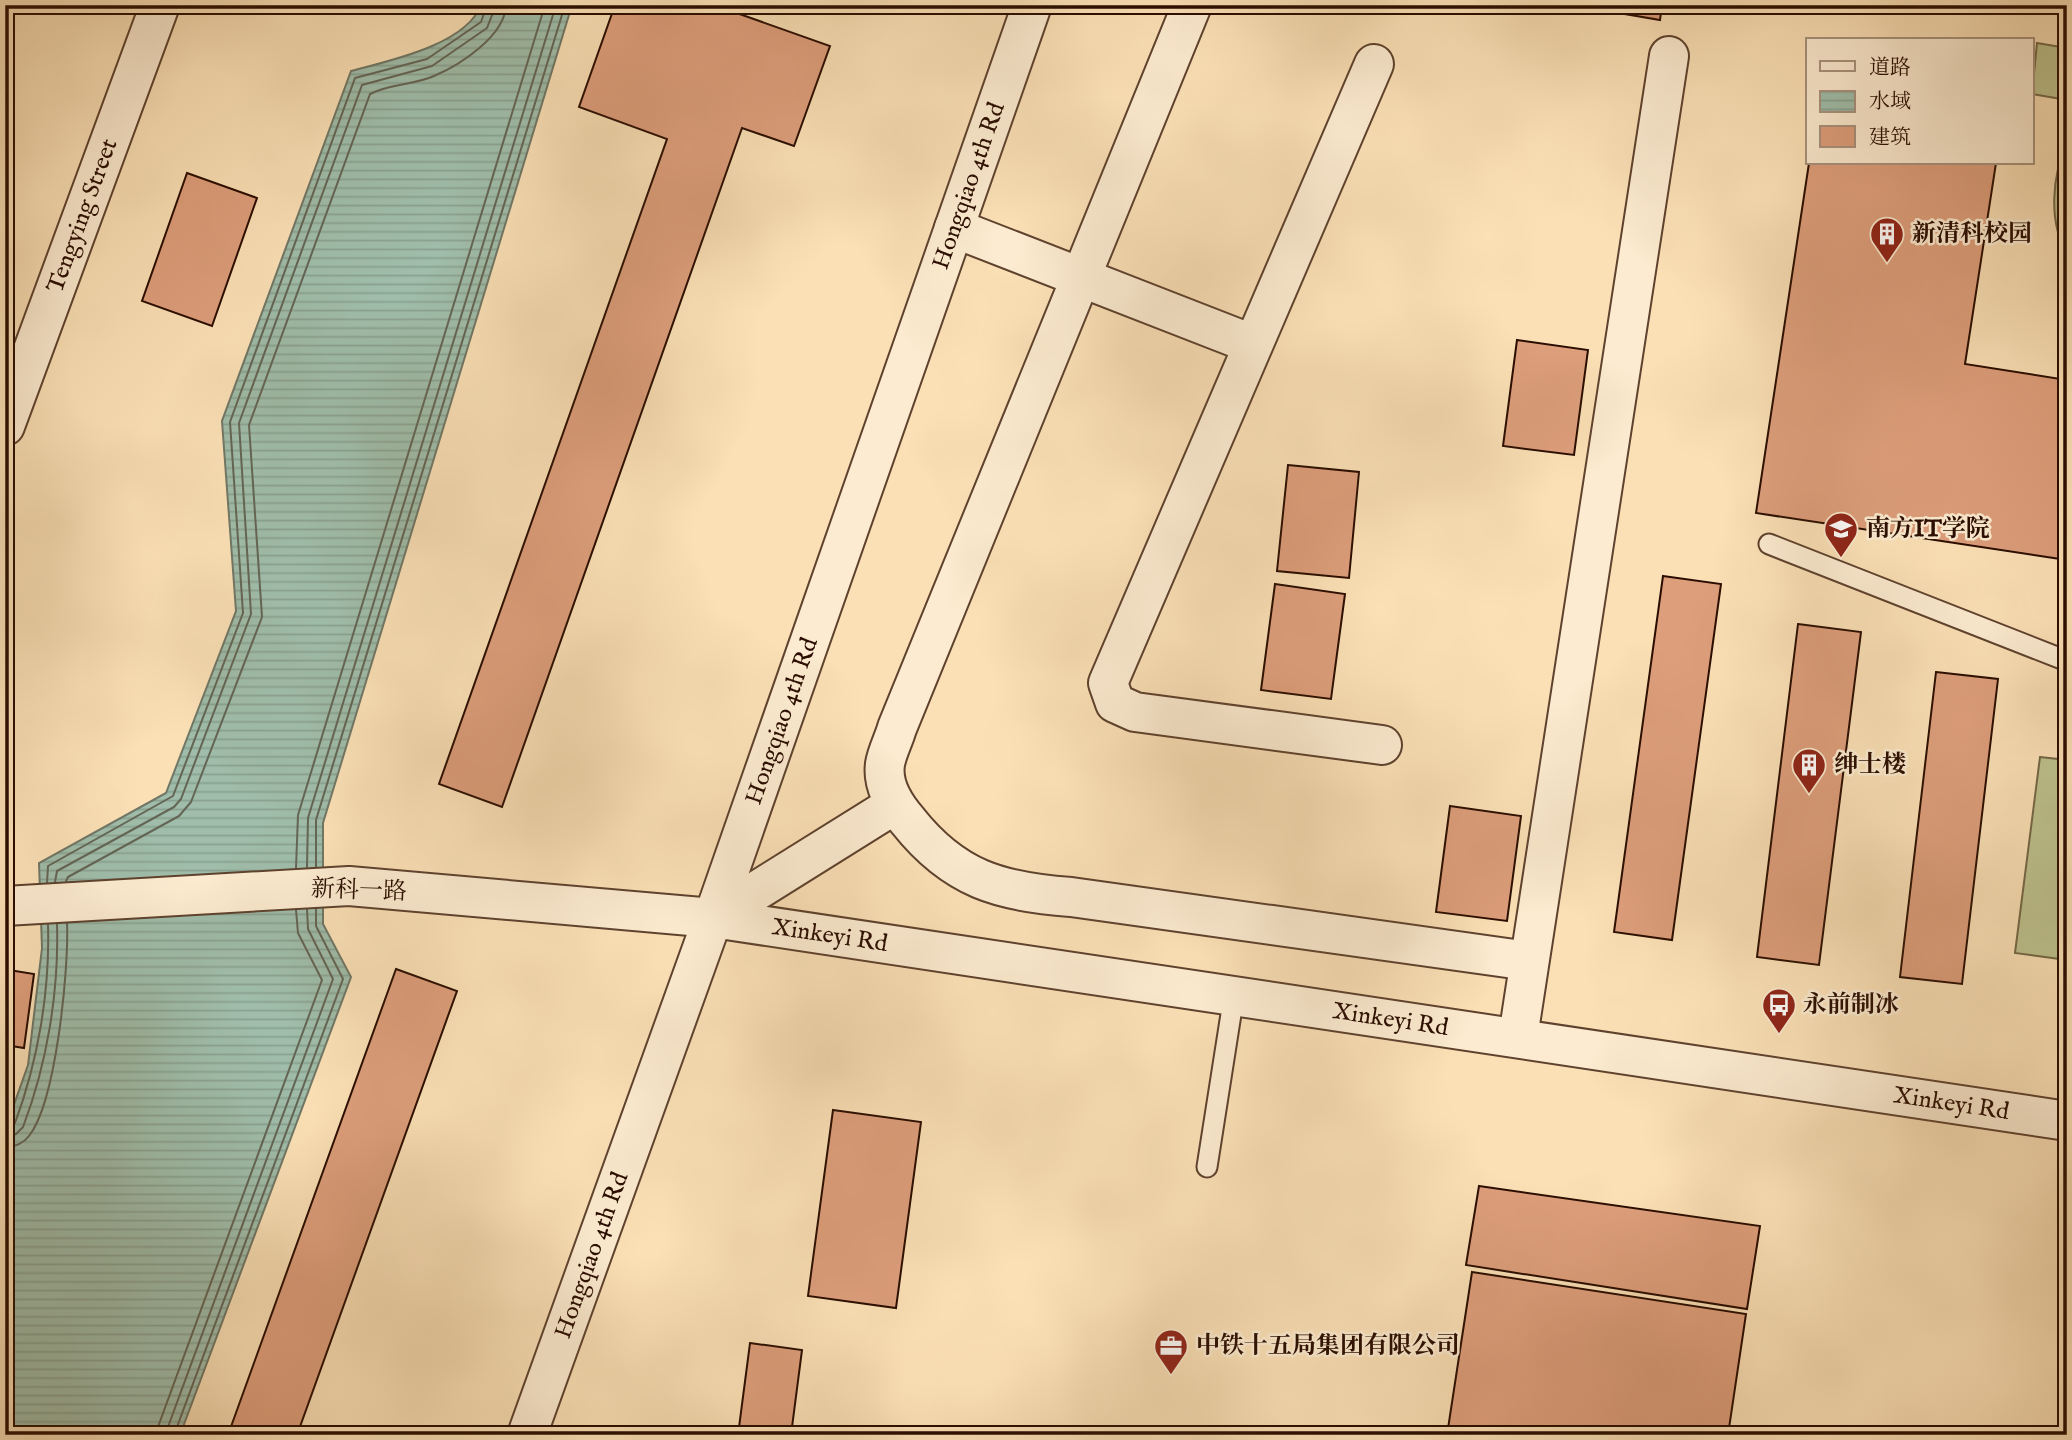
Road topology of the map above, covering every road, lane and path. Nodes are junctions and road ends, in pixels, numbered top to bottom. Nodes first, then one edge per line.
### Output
1 (160, 5) edge
2 (1032, 5) edge
3 (1192, 5) edge
4 (1669, 56) dead end
5 (1374, 64) dead end
6 (954, 228) junction
7 (1081, 277) junction
8 (1252, 344) junction
9 (5, 426) edge
10 (1769, 544) dead end
11 (2067, 661) edge
12 (1382, 745) dead end
13 (894, 805) junction
14 (5, 906) edge
15 (713, 918) junction
16 (1530, 961) junction
17 (1234, 995) junction
18 (1518, 1037) junction
19 (2067, 1121) edge
20 (1207, 1167) dead end
21 (527, 1435) edge

1 - 9 street, Tengying Street
2 - 6 street, Hongqiao 4th Rd
3 - 7 street
4 - 16 street
5 - 8 street
6 - 7 street
6 - 15 street, Hongqiao 4th Rd
7 - 8 street
7 - 13 street
8 - 12 street
10 - 11 lane
13 - 15 street
13 - 16 street
14 - 15 street, 新科一路
15 - 17 street, Xinkeyi Rd
15 - 21 street, Hongqiao 4th Rd
16 - 18 street
17 - 18 street, Xinkeyi Rd
17 - 20 lane
18 - 19 street, Xinkeyi Rd

